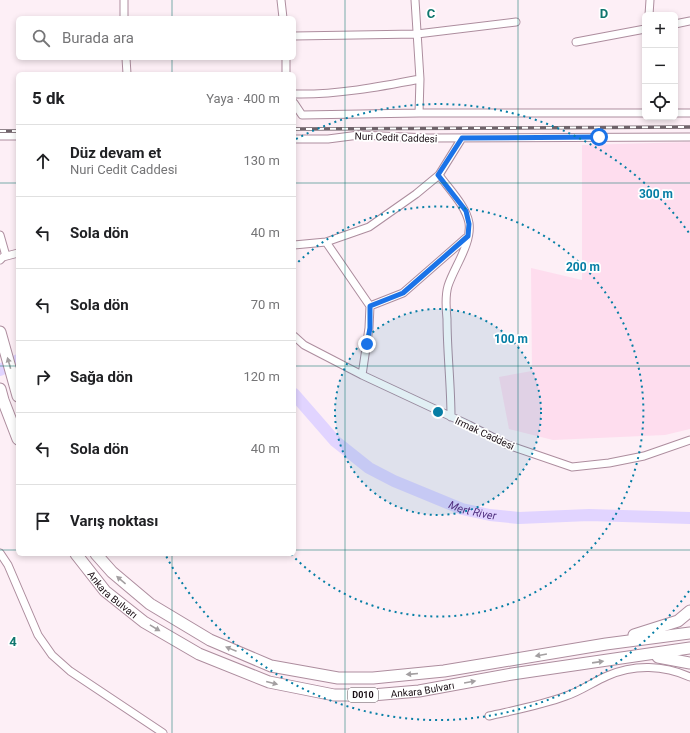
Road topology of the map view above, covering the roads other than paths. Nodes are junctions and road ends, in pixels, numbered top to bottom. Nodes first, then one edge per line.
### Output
1 (124, 0) edge
2 (281, 0) edge
3 (415, 0) edge
4 (650, 0) edge
5 (649, 12) edge
6 (124, 16) edge
7 (283, 16) edge
8 (690, 21) edge
9 (516, 22) dead end
10 (678, 23) edge
11 (642, 30) edge
12 (417, 34) junction
13 (296, 36) edge
14 (576, 42) dead end
15 (126, 60) edge
16 (286, 60) edge
17 (127, 72) edge
18 (286, 72) edge
19 (420, 79) junction
20 (296, 94) edge
21 (296, 106) edge
22 (420, 113) junction
23 (642, 113) edge
24 (678, 113) edge
25 (690, 113) edge
26 (0, 136) edge
27 (16, 136) edge
28 (690, 137) edge
29 (462, 138) junction
30 (296, 139) edge
31 (438, 175) junction
32 (0, 235) edge
33 (468, 236) junction
34 (326, 242) junction
35 (296, 245) edge
36 (16, 254) edge
37 (3, 258) edge
38 (370, 306) junction
39 (0, 332) edge
40 (296, 338) edge
41 (362, 375) junction
42 (16, 388) edge
43 (0, 389) edge
44 (451, 417) junction
45 (16, 434) edge
46 (690, 440) edge
47 (0, 553) edge
48 (78, 556) edge
49 (98, 556) edge
50 (690, 612) edge
51 (690, 632) edge
52 (606, 644) junction
53 (690, 648) edge
54 (640, 656) junction
55 (690, 663) edge
56 (690, 678) edge
57 (489, 716) dead end
58 (163, 733) edge

1 - 6 street
2 - 7 street
3 - 12 street
4 - 5 street
8 - 10 street
9 - 12 street
11 - 14 street
12 - 13 street
12 - 19 street
15 - 17 street
16 - 18 street
19 - 20 street
19 - 22 street
21 - 22 street
22 - 23 street
24 - 25 street
26 - 27 street
28 - 29 street, Nuri Cedit Caddesi
29 - 30 street, Nuri Cedit Caddesi
29 - 31 street
31 - 33 street
31 - 34 street
32 - 37 street
33 - 38 street
33 - 44 street
34 - 35 street
34 - 38 street
36 - 37 street
38 - 41 street
42 -> 39 highway
40 - 41 street, Irmak Caddesi
41 - 44 street, Irmak Caddesi
43 - 45 highway
44 - 46 street, Irmak Caddesi
47 - 58 street
48 -> 54 highway, Ankara Bulvarı / D010
52 -> 49 highway, Ankara Bulvarı / D010
50 - 52 highway
51 - 52 highway, Ankara Bulvarı / D010
53 - 54 highway, Ankara Bulvarı / D010
54 - 55 highway
56 - 57 street

